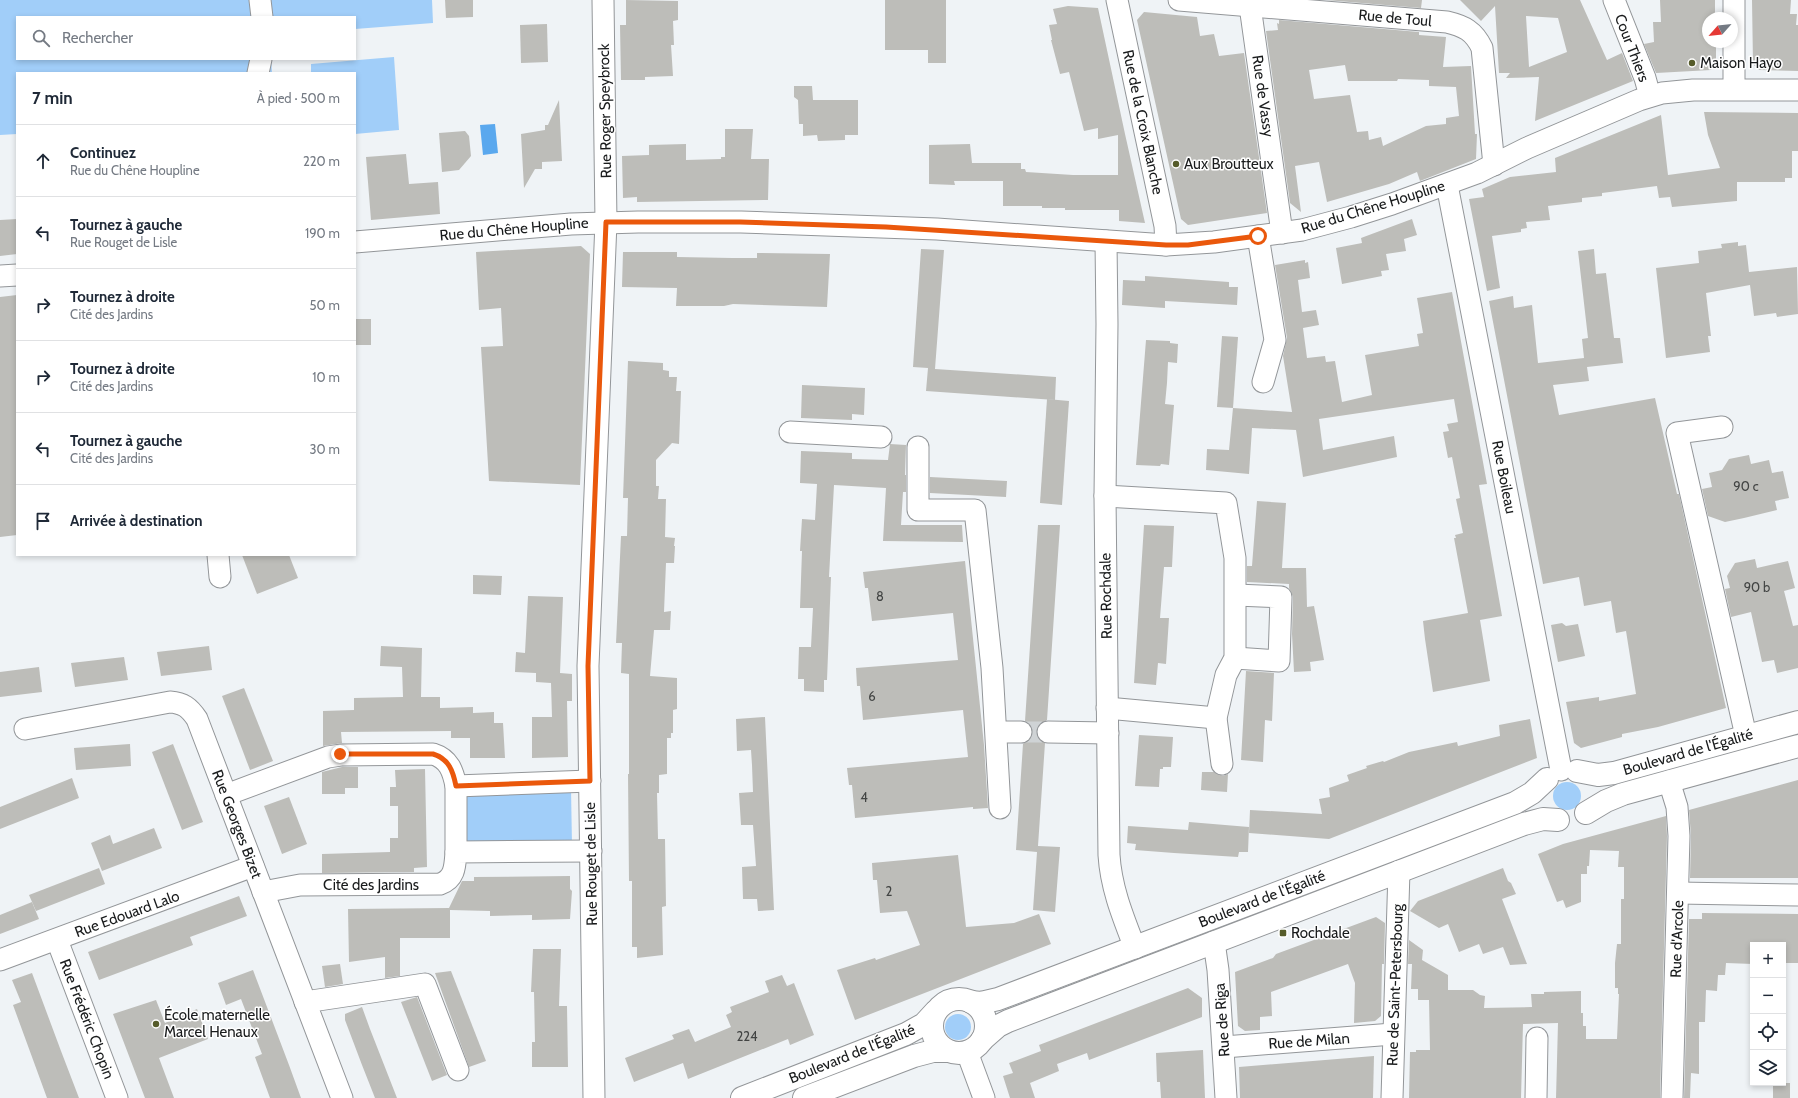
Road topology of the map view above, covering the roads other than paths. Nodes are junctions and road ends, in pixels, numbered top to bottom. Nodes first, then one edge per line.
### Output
1 (260, 0) edge
2 (603, 0) edge
3 (1116, 0) edge
4 (1179, 0) edge
5 (1614, 0) edge
6 (1734, 0) edge
7 (1250, 6) junction
8 (262, 16) edge
9 (261, 60) edge
10 (258, 72) edge
11 (1734, 89) junction
12 (1798, 90) edge
13 (1650, 96) junction
14 (1494, 165) junction
15 (1447, 185) junction
16 (606, 222) junction
17 (1282, 233) junction
18 (1258, 236) junction
19 (1106, 241) junction
20 (356, 242) edge
21 (1166, 245) junction
22 (16, 275) edge
23 (0, 276) edge
24 (1263, 382) dead end
25 (1722, 427) dead end
26 (790, 432) dead end
27 (881, 437) dead end
28 (918, 447) dead end
29 (1104, 496) junction
30 (218, 556) edge
31 (220, 577) dead end
32 (1236, 595) junction
33 (1235, 658) junction
34 (1107, 708) junction
35 (1216, 718) junction
36 (1798, 722) edge
37 (25, 729) dead end
38 (997, 732) junction
39 (1021, 732) tunnel mouth
40 (1048, 732) tunnel mouth
41 (1108, 733) junction
42 (1746, 736) junction
43 (1798, 746) edge
44 (1222, 764) dead end
45 (1561, 773) junction
46 (590, 781) junction
47 (1669, 781) junction
48 (456, 786) junction
49 (226, 795) junction
50 (1000, 808) dead end
51 (1586, 814) junction
52 (1558, 820) junction
53 (591, 850) junction
54 (456, 852) junction
55 (253, 866) junction
56 (1399, 871) junction
57 (263, 892) junction
58 (1678, 893) junction
59 (1798, 895) edge
60 (57, 940) junction
61 (1214, 942) junction
62 (1136, 948) junction
63 (0, 960) edge
64 (305, 1002) junction
65 (971, 1002) junction
66 (935, 1012) junction
67 (1393, 1034) junction
68 (1537, 1038) dead end
69 (1224, 1047) junction
70 (966, 1048) junction
71 (458, 1070) dead end
72 (118, 1098) edge
73 (342, 1098) edge
74 (594, 1098) edge
75 (742, 1098) edge
76 (804, 1098) edge
77 (984, 1098) edge
78 (1226, 1098) edge
79 (1392, 1098) edge
80 (1536, 1098) edge
81 (1672, 1098) edge

1 - 8 street
2 - 16 street, Rue Roger Speybrock
3 - 21 street, Rue de la Croix Blanche
4 - 7 street, Rue de Toul
5 - 13 street, Cour Thiers
6 - 11 street
7 - 14 street, Rue de Toul
7 - 17 street, Rue de Vassy
9 - 10 street
11 - 12 street, Rue du Chêne Houpline
11 - 13 street, Rue du Chêne Houpline
13 - 14 street, Rue du Chêne Houpline
14 - 15 street, Rue du Chêne Houpline
15 - 17 street, Rue du Chêne Houpline
15 - 45 street, Rue Boileau
16 - 19 street, Rue du Chêne Houpline
16 - 20 street, Rue du Chêne Houpline
16 - 46 street, Rue Rouget de Lisle
17 - 18 street, Rue du Chêne Houpline
18 - 21 street, Rue du Chêne Houpline
18 - 24 street
19 - 21 street, Rue du Chêne Houpline
19 - 29 street, Rue Rochdale
22 - 23 street
25 - 42 street
26 - 27 street
28 - 38 street
29 - 32 street
29 - 34 street, Rue Rochdale
30 - 31 street
32 - 33 street
32 - 33 street
33 - 35 street
34 - 35 street
34 - 41 street, Rue Rochdale
35 - 44 street
36 - 42 main road, Boulevard de l'Égalité
37 - 49 street, Rue Georges Bizet
38 - 39 street
38 - 50 street
40 - 41 street
41 - 62 street, Rue Rochdale
42 - 45 main road, Boulevard de l'Égalité
43 - 47 main road, Boulevard de l'Égalité
45 - 51 main road
45 - 52 main road
45 - 62 main road, Boulevard de l'Égalité
46 - 48 street
46 - 53 street, Rue Rouget de Lisle
47 - 51 main road, Boulevard de l'Égalité
47 - 58 street, Rue d'Arcole
48 - 49 street, Cité des Jardins
48 - 54 street, Cité des Jardins
49 - 55 street, Rue Georges Bizet
51 - 52 main road
52 - 56 main road, Boulevard de l'Égalité
53 - 54 street
53 - 74 street, Rue Rouget de Lisle
54 - 57 street, Cité des Jardins
55 - 57 street, Rue Georges Bizet
55 - 60 street, Rue Edouard Lalo
56 - 61 main road, Boulevard de l'Égalité
56 - 67 street, Rue de Saint-Petersbourg
57 - 64 street, Rue Georges Bizet
58 - 59 street
58 - 81 street, Rue d'Arcole
60 - 63 street, Rue Edouard Lalo
60 - 72 street, Rue Frédéric Chopin
61 - 69 street, Rue de Riga
61 - 70 main road, Boulevard de l'Égalité
62 - 65 main road, Boulevard de l'Égalité
64 - 71 street
64 - 73 street, Rue Georges Bizet
65 - 66 main road
65 - 70 main road
66 - 70 main road
66 - 75 main road, Boulevard de l'Égalité
67 - 69 street, Rue de Milan
67 - 79 street, Rue de Saint-Petersbourg
68 - 80 street
69 - 78 street, Rue de Riga
70 - 76 main road, Boulevard de l'Égalité
70 - 77 street

